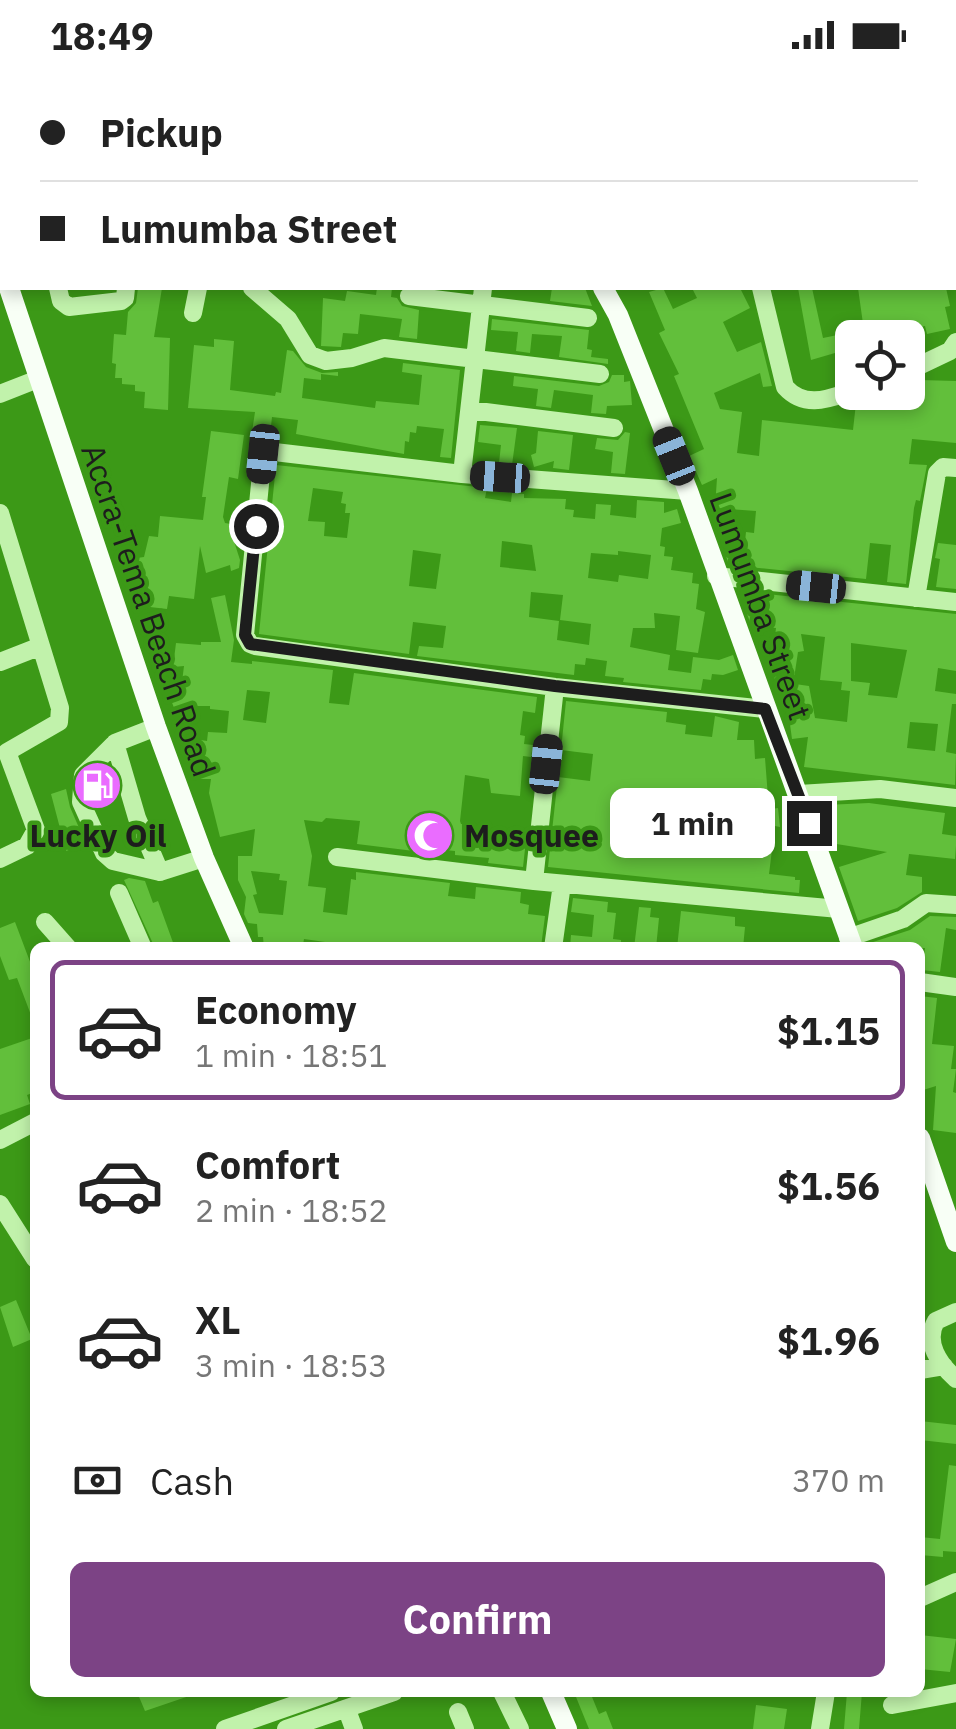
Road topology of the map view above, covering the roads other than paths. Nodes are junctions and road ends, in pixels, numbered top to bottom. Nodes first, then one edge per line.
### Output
1 (10, 290) edge
2 (58, 290) edge
3 (126, 290) edge
4 (198, 290) edge
5 (254, 290) edge
6 (605, 290) edge
7 (762, 290) edge
8 (408, 296) dead end
9 (482, 297) edge
10 (193, 313) dead end
11 (588, 318) dead end
12 (956, 342) edge
13 (476, 358) junction
14 (925, 362) edge
15 (600, 374) dead end
16 (38, 379) junction
17 (0, 394) edge
18 (835, 397) edge
19 (470, 410) junction
20 (614, 428) dead end
21 (956, 468) edge
22 (462, 474) junction
23 (688, 491) junction
24 (0, 512) edge
25 (7, 561) edge
26 (716, 576) junction
27 (916, 598) junction
28 (956, 602) edge
29 (41, 646) junction
30 (0, 662) edge
31 (555, 686) junction
32 (765, 709) junction
33 (156, 727) junction
34 (115, 743) junction
35 (4, 753) edge
36 (799, 794) junction
37 (956, 798) edge
38 (337, 857) dead end
39 (204, 858) junction
40 (0, 860) edge
41 (160, 872) junction
42 (534, 881) junction
43 (562, 884) junction
44 (119, 893) dead end
45 (956, 905) edge
46 (839, 909) junction
47 (46, 922) dead end
48 (63, 942) edge
49 (140, 942) edge
50 (241, 942) edge
51 (554, 942) edge
52 (851, 942) edge
53 (925, 983) edge
54 (956, 987) edge
55 (30, 1125) edge
56 (0, 1140) edge
57 (925, 1152) edge
58 (0, 1204) edge
59 (956, 1242) edge
60 (30, 1251) edge
61 (956, 1312) edge
62 (925, 1370) edge
63 (950, 1372) edge
64 (956, 1582) edge
65 (925, 1596) edge
66 (956, 1692) edge
67 (381, 1697) edge
68 (504, 1697) edge
69 (553, 1697) edge
70 (825, 1697) edge
71 (284, 1700) edge
72 (892, 1706) dead end
73 (346, 1710) junction
74 (224, 1729) edge
75 (286, 1729) edge
76 (354, 1729) edge
77 (520, 1729) edge
78 (567, 1729) edge
79 (820, 1729) edge

1 - 16 main road, Accra-Tema Beach Road
2 - 3 street
4 - 10 street
5 - 13 street
6 - 23 main road, Lumumba Street
7 - 18 street
8 - 9 street
9 - 11 street
9 - 13 street
12 - 14 street
13 - 15 street
13 - 19 street
16 - 17 street
16 - 33 main road, Accra-Tema Beach Road
19 - 20 street
19 - 22 street
21 - 27 street
22 - 23 street
22 - 31 street
23 - 26 main road, Lumumba Street
24 - 25 street
25 - 29 street
26 - 27 street
26 - 32 main road, Lumumba Street
27 - 28 street
29 - 30 street
29 - 35 street
31 - 32 street
31 - 42 street
32 - 36 main road, Lumumba Street
33 - 34 street
33 - 39 main road, Accra-Tema Beach Road
34 - 41 street
34 - 41 street
35 - 40 street
36 - 37 street
36 - 46 main road, Lumumba Street
38 - 42 street
39 - 41 street
39 - 50 main road, Accra-Tema Beach Road
42 - 43 street
43 - 46 street
43 - 51 street
44 - 49 street
45 - 52 street
46 - 52 main road, Lumumba Street
47 - 48 street
53 - 54 street
55 - 56 street
57 - 59 main road
58 - 60 street
61 - 63 street
62 - 63 street
64 - 65 street
66 - 72 street
67 - 73 street
68 - 77 street
69 - 78 main road
70 - 79 street
71 - 74 street
73 - 75 street
73 - 76 street

